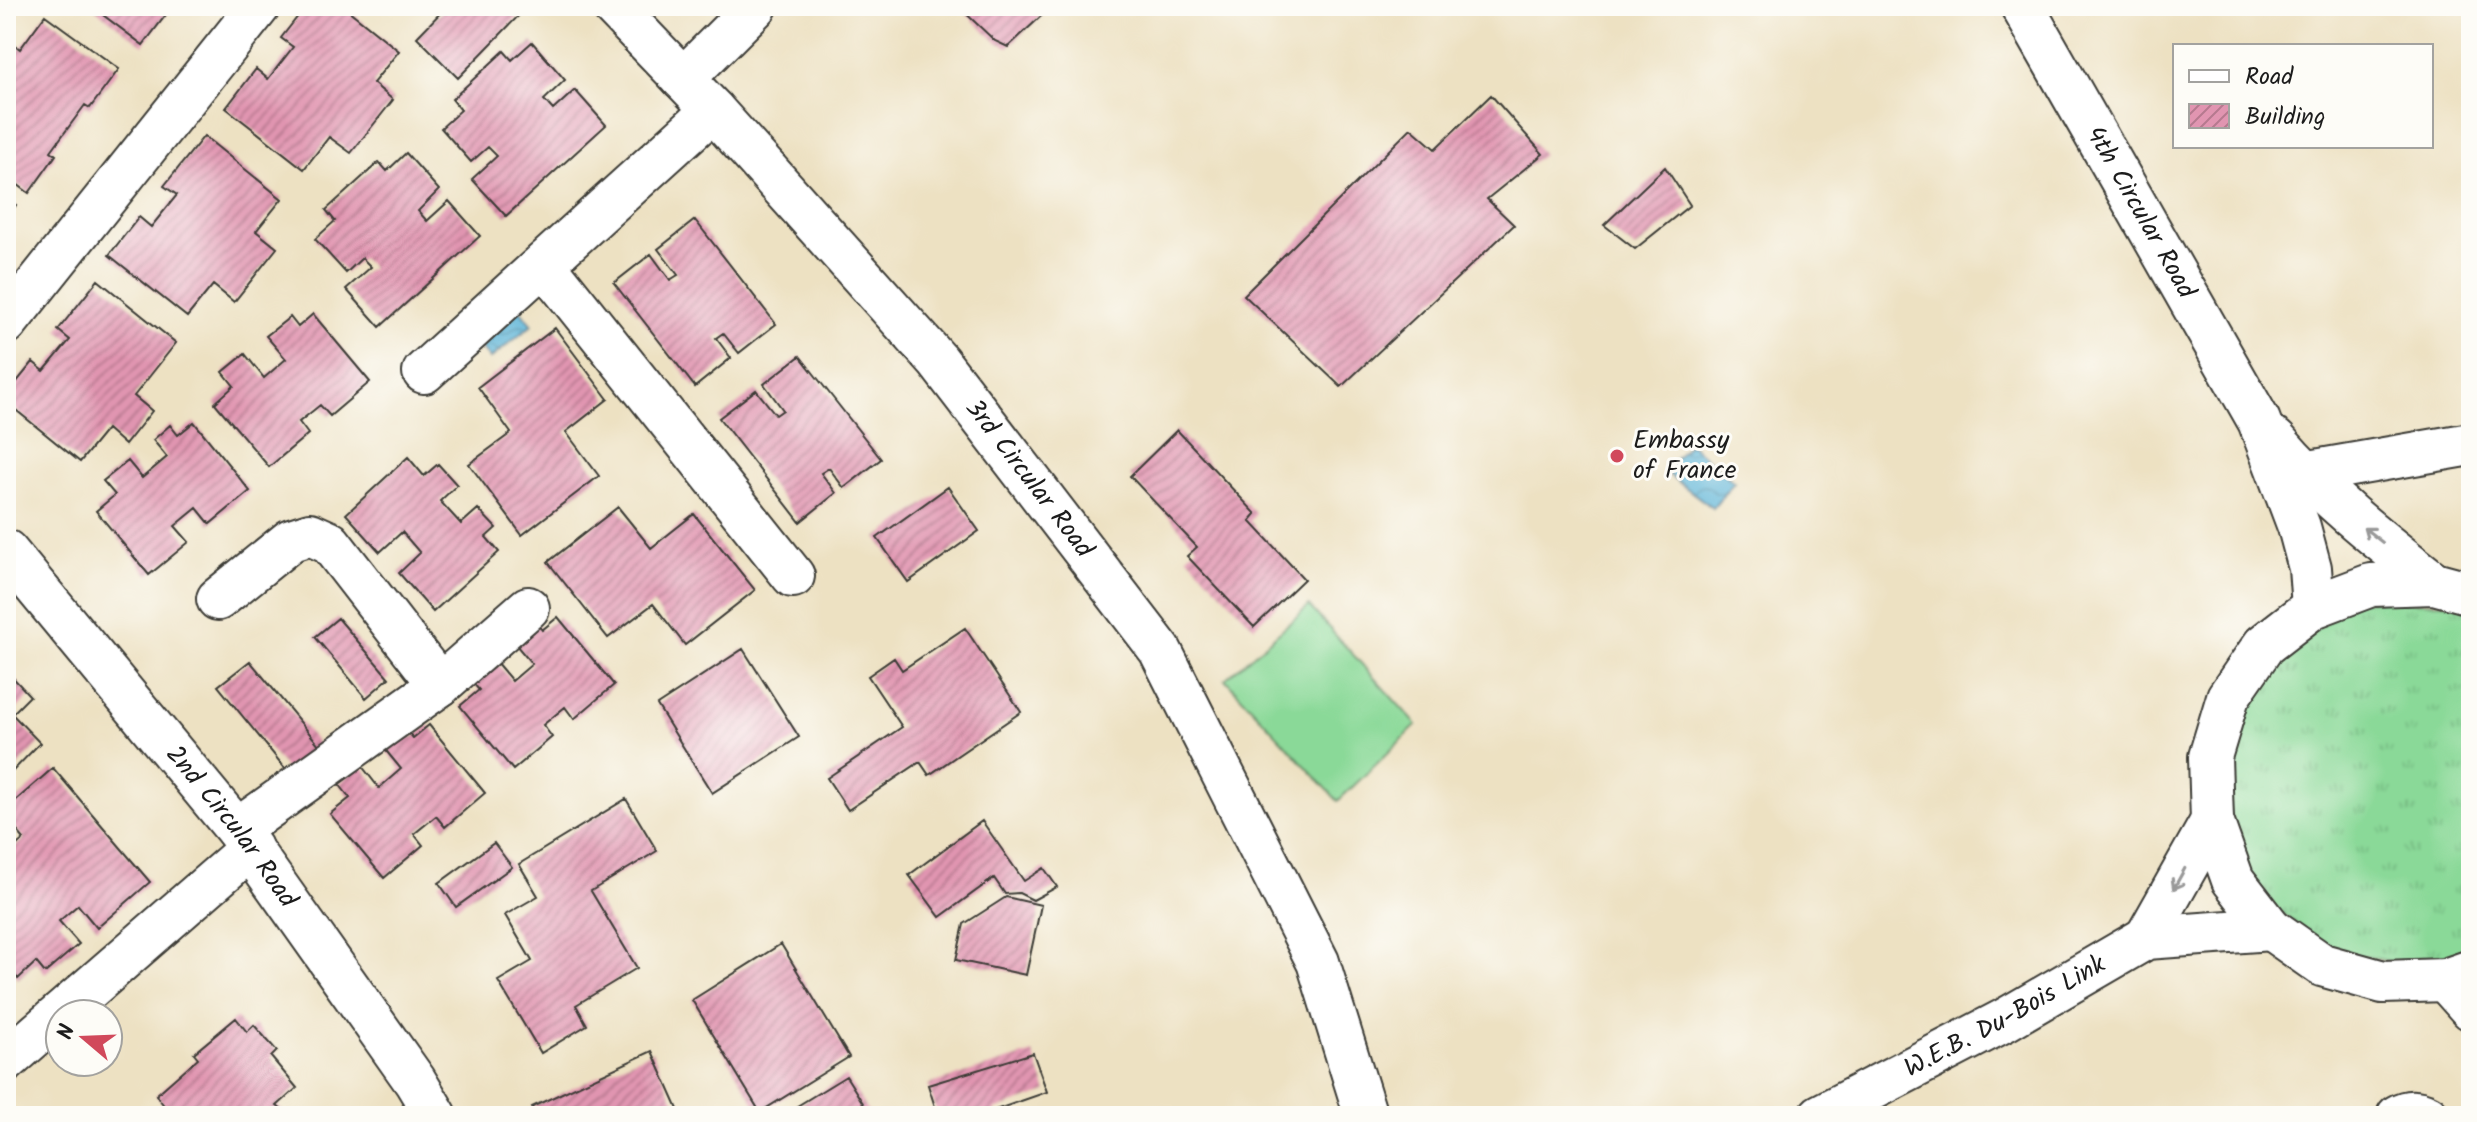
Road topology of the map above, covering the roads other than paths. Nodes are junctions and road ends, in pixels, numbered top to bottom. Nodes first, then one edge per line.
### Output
1 (259, 6) edge
2 (613, 6) edge
3 (756, 6) edge
4 (2022, 6) edge
5 (683, 79) junction
6 (713, 110) junction
7 (544, 264) junction
8 (6, 323) edge
9 (424, 372) dead end
10 (2259, 421) junction
11 (2471, 444) edge
12 (2304, 473) junction
13 (6, 551) edge
14 (793, 576) dead end
15 (2452, 588) edge
16 (218, 599) dead end
17 (2313, 607) junction
18 (528, 608) dead end
19 (440, 685) junction
20 (2212, 821) junction
21 (244, 839) junction
22 (2271, 929) junction
23 (2146, 938) junction
24 (2462, 987) edge
25 (6, 1061) edge
26 (436, 1116) edge
27 (1366, 1116) edge
28 (1820, 1116) edge
29 (2398, 1116) edge
30 (2428, 1116) edge

1 - 8 street
2 - 5 street, 3rd Circular Road
3 - 5 street
4 - 10 street, 4th Circular Road
5 - 6 street, 3rd Circular Road
6 - 7 street
6 - 27 street, 3rd Circular Road
7 - 9 street
7 - 14 street
10 - 12 street, 4th Circular Road
10 - 17 street, 4th Circular Road
11 - 12 street
15 -> 12 street, 4th Circular Road
13 - 21 street, 2nd Circular Road
15 - 17 street
16 - 19 street
17 - 20 street
18 - 19 street
19 - 21 street
20 - 22 street
20 -> 23 street
21 - 25 street
21 - 26 street, 2nd Circular Road
22 - 23 street, W.E.B. Du-Bois Link
22 - 24 street
23 - 28 street, W.E.B. Du-Bois Link
29 - 30 street

